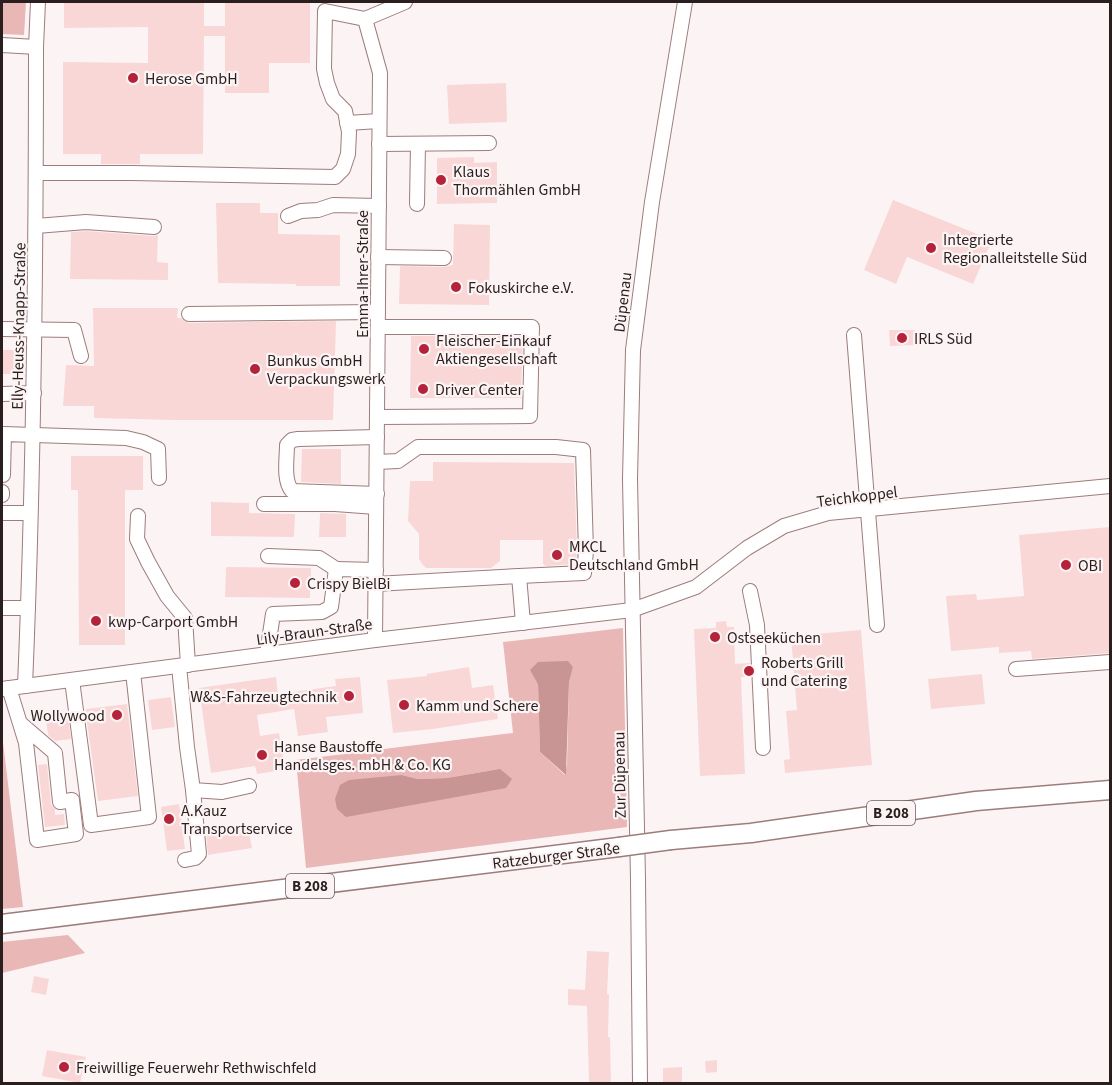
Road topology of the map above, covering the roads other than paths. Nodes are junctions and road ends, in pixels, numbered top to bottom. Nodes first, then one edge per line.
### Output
1 (38, 2) edge
2 (405, 2) edge
3 (686, 2) edge
4 (365, 19) junction
5 (2, 45) edge
6 (36, 47) junction
7 (379, 121) junction
8 (347, 123) junction
9 (489, 143) dead end
10 (379, 144) junction
11 (418, 144) junction
12 (36, 173) junction
13 (417, 204) dead end
14 (379, 206) junction
15 (288, 216) dead end
16 (36, 226) junction
17 (154, 227) dead end
18 (378, 258) junction
19 (444, 258) dead end
20 (378, 312) junction
21 (189, 314) dead end
22 (378, 327) junction
23 (2, 329) edge
24 (36, 329) junction
25 (854, 335) dead end
26 (81, 356) dead end
27 (34, 393) junction
28 (2, 394) edge
29 (377, 417) junction
30 (3, 434) edge
31 (32, 434) junction
32 (377, 437) junction
33 (377, 462) junction
34 (3, 475) edge
35 (159, 478) dead end
36 (1110, 486) edge
37 (376, 501) junction
38 (264, 504) dead end
39 (867, 510) junction
40 (2, 513) edge
41 (30, 513) junction
42 (138, 516) dead end
43 (268, 556) dead end
44 (336, 570) junction
45 (519, 576) junction
46 (376, 577) junction
47 (750, 591) dead end
48 (2, 608) edge
49 (28, 608) junction
50 (632, 610) junction
51 (523, 623) junction
52 (877, 625) dead end
53 (375, 640) junction
54 (267, 654) junction
55 (1110, 662) edge
56 (184, 666) junction
57 (1016, 669) dead end
58 (133, 672) junction
59 (72, 680) junction
60 (25, 686) junction
61 (5, 689) edge
62 (20, 723) junction
63 (763, 748) dead end
64 (249, 786) dead end
65 (193, 790) junction
66 (1110, 790) edge
67 (185, 860) dead end
68 (2, 924) edge
69 (640, 1083) edge

1 - 6 street, Elly-Heuss-Knapp-Straße
2 - 4 street
3 - 50 street, Düpenau
4 - 7 street, Emma-Ihrer-Straße
4 - 8 street
5 - 6 street
6 - 12 street, Elly-Heuss-Knapp-Straße
7 - 8 street
7 - 10 street, Emma-Ihrer-Straße
8 - 12 street
9 - 11 street
10 - 11 street
10 - 14 street, Emma-Ihrer-Straße
11 - 13 street
12 - 16 street, Elly-Heuss-Knapp-Straße
14 - 15 street
14 - 18 street, Emma-Ihrer-Straße
16 - 17 street
16 - 24 street, Elly-Heuss-Knapp-Straße
18 - 19 street
18 - 20 street, Emma-Ihrer-Straße
20 - 21 street
20 - 22 street, Emma-Ihrer-Straße
22 - 29 street, Emma-Ihrer-Straße
22 - 29 street
23 - 24 street
24 - 26 street
24 - 27 street, Elly-Heuss-Knapp-Straße
25 - 39 street
27 - 28 street
27 - 31 street, Elly-Heuss-Knapp-Straße
29 - 32 street, Emma-Ihrer-Straße
30 - 31 street
30 - 34 street
31 - 35 street
31 - 41 street, Elly-Heuss-Knapp-Straße
32 - 33 street, Emma-Ihrer-Straße
32 - 37 street
33 - 37 street, Emma-Ihrer-Straße
33 - 45 street
36 - 39 street, Teichkoppel
37 - 38 street
37 - 46 street, Emma-Ihrer-Straße
39 - 50 street, Teichkoppel
39 - 52 street
40 - 41 street
41 - 49 street, Elly-Heuss-Knapp-Straße
42 - 56 street
43 - 44 street
44 - 46 street
44 - 54 street
45 - 46 street
45 - 51 street
46 - 53 street, Emma-Ihrer-Straße
47 - 63 street
48 - 49 street
49 - 60 street, Elly-Heuss-Knapp-Straße
50 - 51 street, Lily-Braun-Straße
50 - 69 street, Zur Düpenau
51 - 53 street, Lily-Braun-Straße
53 - 54 street, Lily-Braun-Straße
54 - 56 street, Lily-Braun-Straße
55 - 57 street
56 - 58 street, Lily-Braun-Straße
56 - 65 street
58 - 59 street, Lily-Braun-Straße
58 - 59 street
59 - 60 street, Lily-Braun-Straße
60 - 61 street, Lily-Braun-Straße
61 - 62 street
62 - 62 street
64 - 65 street
65 - 67 street
66 - 68 main road, Ratzeburger Straße / B 208, bridge

